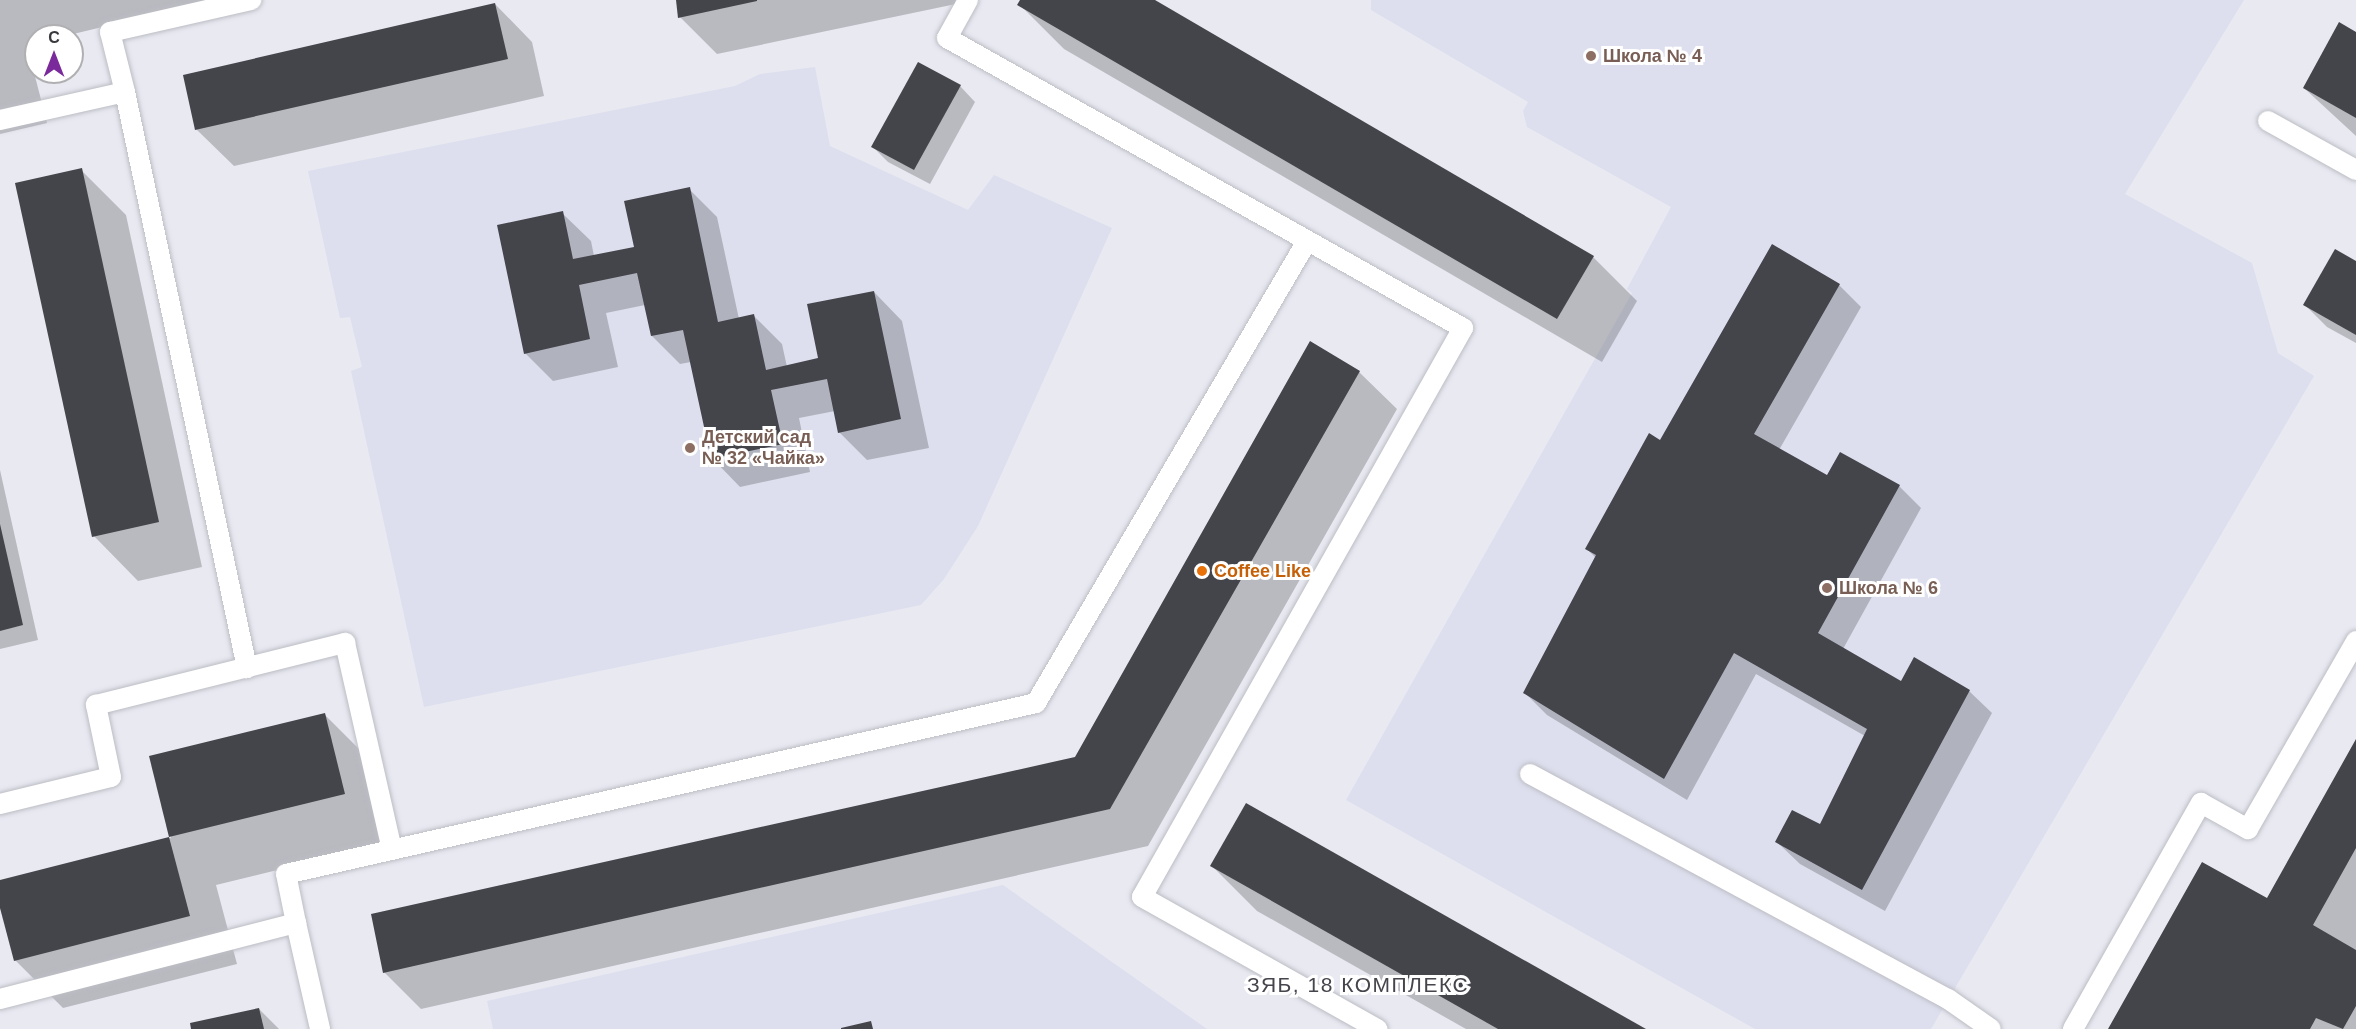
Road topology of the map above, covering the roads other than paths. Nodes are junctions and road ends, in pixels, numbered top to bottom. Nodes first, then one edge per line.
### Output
1 (251, 0) edge
2 (968, 0) edge
3 (226, 3) edge
4 (125, 92) junction
5 (0, 120) edge
6 (2268, 122) dead end
7 (2356, 170) edge
8 (1307, 241) junction
9 (2356, 641) edge
10 (247, 668) junction
11 (1530, 774) dead end
12 (0, 804) edge
13 (392, 850) junction
14 (296, 923) junction
15 (0, 999) edge
16 (320, 1029) edge
17 (1377, 1029) edge
18 (1990, 1029) edge
19 (2073, 1029) edge

1 - 3 lane
2 - 8 lane
3 - 4 lane
4 - 5 lane
4 - 10 lane
6 - 7 lane
8 - 13 lane
8 - 17 lane
9 - 19 lane
10 - 12 lane
10 - 13 lane
11 - 18 lane
13 - 14 lane
14 - 15 lane
14 - 16 lane

